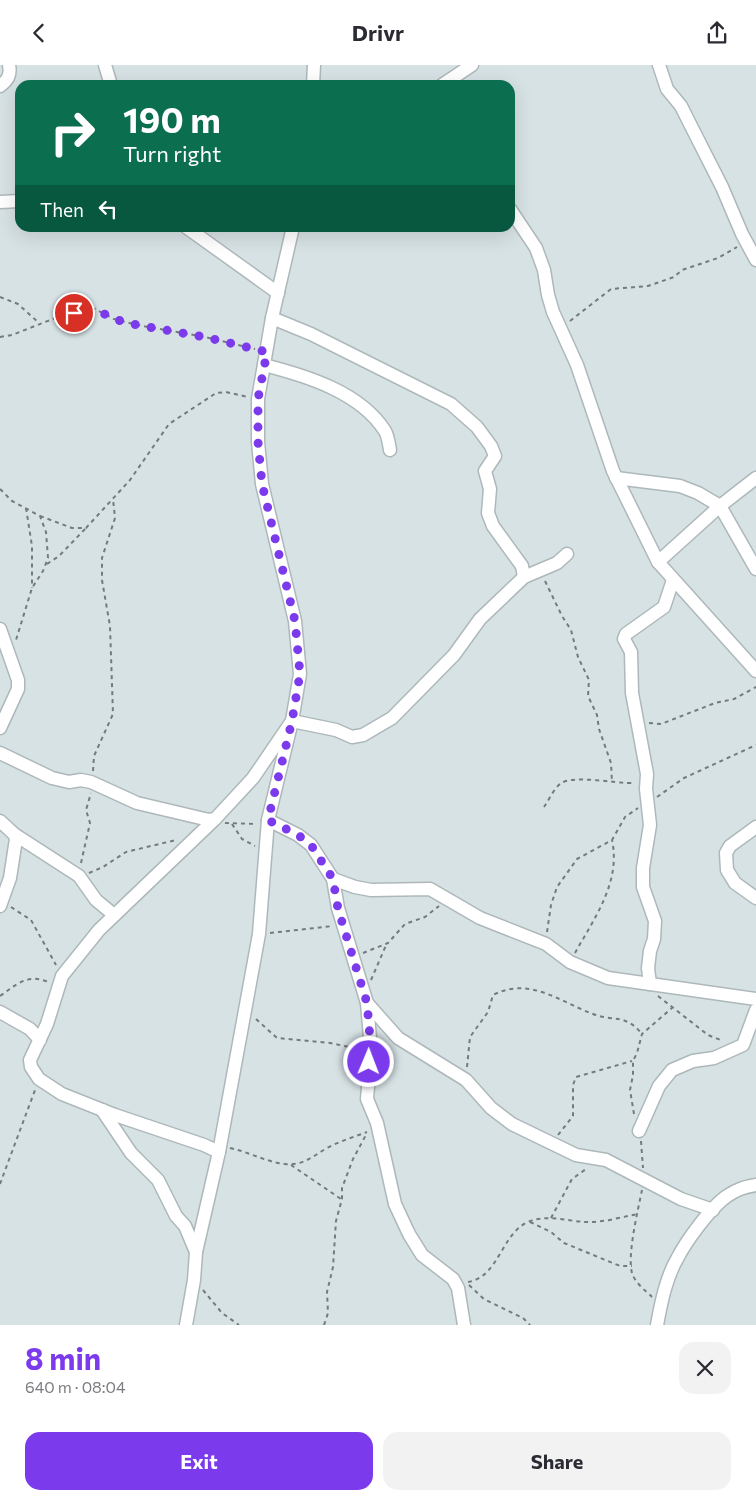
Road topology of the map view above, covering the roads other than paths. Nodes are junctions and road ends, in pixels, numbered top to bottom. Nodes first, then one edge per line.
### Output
1 (9, 65) edge
2 (105, 65) edge
3 (314, 65) edge
4 (472, 65) edge
5 (659, 65) edge
6 (110, 80) edge
7 (313, 80) edge
8 (450, 80) edge
9 (0, 86) edge
10 (15, 201) edge
11 (0, 202) edge
12 (515, 216) edge
13 (193, 232) edge
14 (292, 232) edge
15 (748, 237) edge
16 (756, 260) edge
17 (278, 293) junction
18 (272, 318) junction
19 (265, 359) junction
20 (390, 450) dead end
21 (616, 478) junction
22 (756, 478) edge
23 (720, 506) junction
24 (567, 554) dead end
25 (658, 562) junction
26 (756, 569) edge
27 (524, 577) junction
28 (673, 580) junction
29 (0, 629) edge
30 (755, 667) edge
31 (292, 721) junction
32 (0, 728) edge
33 (0, 753) edge
34 (215, 819) junction
35 (0, 821) edge
36 (268, 825) junction
37 (756, 827) edge
38 (14, 834) junction
39 (333, 879) junction
40 (756, 898) edge
41 (1, 904) edge
42 (114, 915) junction
43 (650, 984) junction
44 (366, 998) junction
45 (756, 999) edge
46 (756, 1010) edge
47 (0, 1012) edge
48 (754, 1027) edge
49 (40, 1040) junction
50 (102, 1110) junction
51 (639, 1131) road end
52 (219, 1149) junction
53 (756, 1185) edge
54 (713, 1210) junction
55 (196, 1252) junction
56 (186, 1325) edge
57 (464, 1325) edge
58 (657, 1325) edge

1 - 9 street
2 - 6 street
3 - 7 street
4 - 8 street
5 - 15 street
10 - 11 street
12 - 21 street
13 - 17 street
14 - 17 street
15 - 16 street
17 - 18 street
18 - 19 street
18 - 27 street
19 - 20 street
19 - 31 street
21 - 23 street
21 - 25 street
22 - 23 street
23 - 25 street
23 - 26 street
24 - 27 street
25 - 28 street
27 - 31 street
28 - 30 street
28 - 43 street
29 - 32 street
31 - 34 street
31 - 36 street
33 - 34 street
34 - 42 street
35 - 38 street
36 - 39 street
36 - 52 street
37 - 40 street
38 - 41 street
38 - 42 street
39 - 43 street
39 - 44 street
42 - 49 street
43 - 45 street
44 - 54 street
44 - 57 street
46 - 48 street
47 - 49 street
48 - 51 street
49 - 50 street
50 - 52 street
50 - 55 street
52 - 55 street
53 - 54 street
54 - 58 street
55 - 56 street

